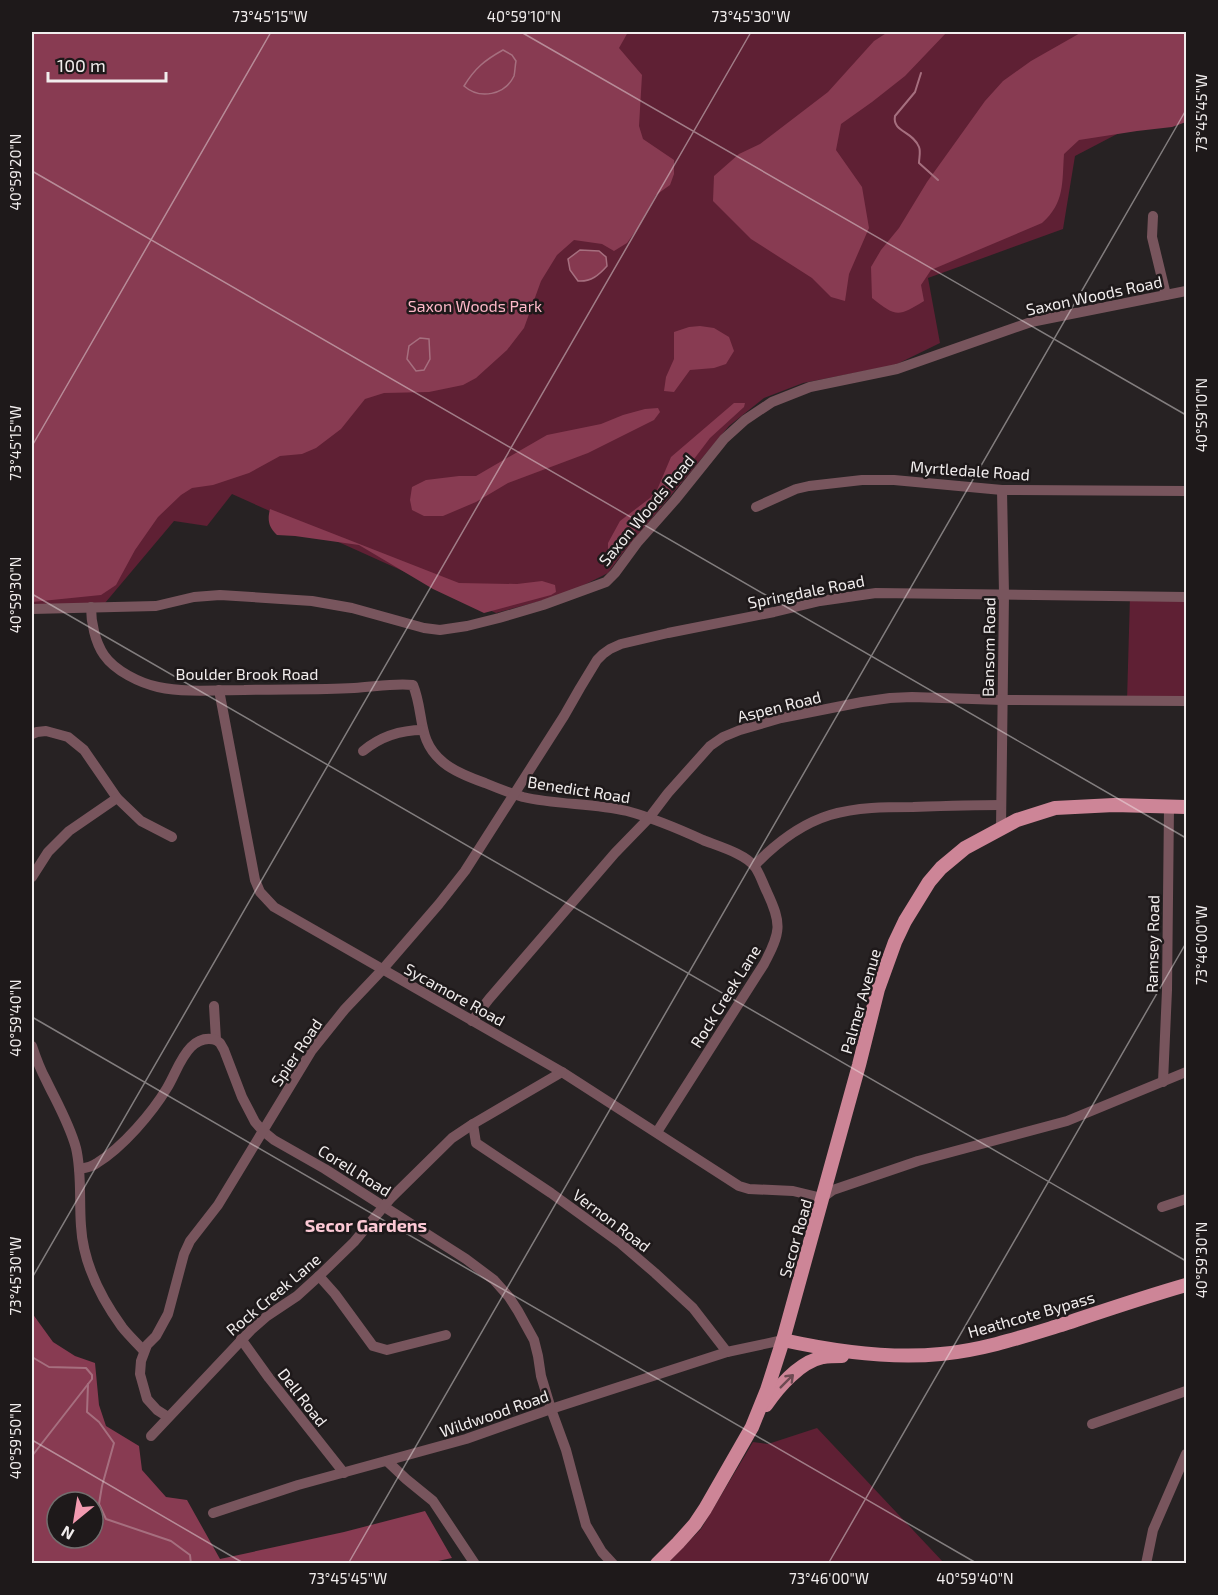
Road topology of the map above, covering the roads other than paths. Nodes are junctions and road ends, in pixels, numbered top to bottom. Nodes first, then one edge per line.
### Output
1 (1154, 216) dead end
2 (1186, 291) edge
3 (1166, 295) junction
4 (1002, 490) junction
5 (1186, 491) edge
6 (756, 507) dead end
7 (1004, 594) junction
8 (1186, 597) edge
9 (91, 607) junction
10 (32, 609) edge
11 (413, 685) joint
12 (219, 690) junction
13 (1002, 700) junction
14 (1186, 701) edge
15 (423, 730) junction
16 (32, 734) edge
17 (363, 751) dead end
18 (514, 794) junction
19 (117, 798) junction
20 (1001, 805) junction
21 (1169, 807) junction
22 (1186, 807) edge
23 (649, 818) junction
24 (1001, 828) junction
25 (172, 837) dead end
26 (754, 866) junction
27 (32, 877) edge
28 (382, 970) junction
29 (214, 1006) dead end
30 (472, 1021) junction
31 (216, 1040) junction
32 (32, 1046) edge
33 (562, 1072) junction
34 (1186, 1072) edge
35 (1163, 1082) junction
36 (473, 1124) junction
37 (263, 1131) junction
38 (657, 1132) junction
39 (80, 1169) junction
40 (822, 1198) junction
41 (1186, 1198) edge
42 (384, 1206) junction
43 (1162, 1207) dead end
44 (319, 1276) junction
45 (1186, 1285) edge
46 (446, 1335) dead end
47 (241, 1339) junction
48 (783, 1340) junction
49 (144, 1351) junction
50 (727, 1352) junction
51 (881, 1355) junction
52 (1186, 1392) edge
53 (551, 1409) junction
54 (168, 1417) junction
55 (1092, 1424) dead end
56 (752, 1427) junction
57 (151, 1437) dead end
58 (1186, 1454) edge
59 (387, 1461) junction
60 (344, 1473) junction
61 (213, 1513) dead end
62 (475, 1563) edge
63 (614, 1563) edge
64 (657, 1563) edge
65 (1146, 1563) edge

1 - 3 street
2 - 3 street, Saxon Woods Road
3 - 9 street, Saxon Woods Road
4 - 5 street, Myrtledale Road
4 - 6 street, Myrtledale Road
4 - 7 street, Bansom Road
7 - 8 street, Springdale Road
7 - 13 street, Bansom Road
7 - 18 street, Springdale Road
9 - 10 street, Saxon Woods Road
9 - 12 street, Boulder Brook Road
11 - 12 street, Boulder Brook Road
11 - 15 street, Benedict Road
12 - 28 street, Sycamore Road
13 - 14 street, Aspen Road
13 - 20 street, Bansom Road
13 - 23 street, Aspen Road
15 - 17 street
15 - 18 street, Benedict Road
16 - 19 street
18 - 23 street, Benedict Road
18 - 28 street, Spier Road
19 - 25 street
19 - 27 street
20 - 24 street
20 - 26 street
21 - 22 main road, Palmer Avenue
21 - 24 main road, Palmer Avenue
21 - 35 street, Ramsey Road
23 - 26 street, Benedict Road
23 - 30 street, Aspen Road
24 - 40 main road, Palmer Avenue
26 - 38 street, Rock Creek Lane
28 - 30 street, Sycamore Road
28 - 37 street, Spier Road
29 - 31 street, Corell Road
30 - 33 street, Sycamore Road
31 - 37 street, Corell Road
31 - 39 street
32 - 39 street
33 - 36 street, Rock Creek Lane
33 - 38 street, Sycamore Road
34 - 35 street, Secor Road
35 - 40 street, Secor Road
36 - 42 street, Rock Creek Lane
36 - 50 street, Vernon Road
37 - 42 street, Corell Road
37 - 49 street, Spier Road
38 - 40 street, Sycamore Road
39 - 49 street
40 - 48 main road, Secor Road
41 - 43 street
42 - 44 street, Rock Creek Lane
42 - 53 street, Corell Road
44 - 46 street
44 - 47 street, Rock Creek Lane
45 - 51 main road, Heathcote Bypass
47 - 54 street, Rock Creek Lane
47 - 60 street, Dell Road
48 - 50 street, Wildwood Road
48 - 51 main road
48 - 56 main road, Secor Road
49 - 54 street
50 - 53 street, Wildwood Road
56 -> 51 main road
52 - 55 street
53 - 59 street, Wildwood Road
53 - 63 street, Corell Road
54 - 57 street, Rock Creek Lane
56 - 64 main road, Secor Road
58 - 65 street
59 - 60 street, Wildwood Road
59 - 62 street
60 - 61 street, Wildwood Road

